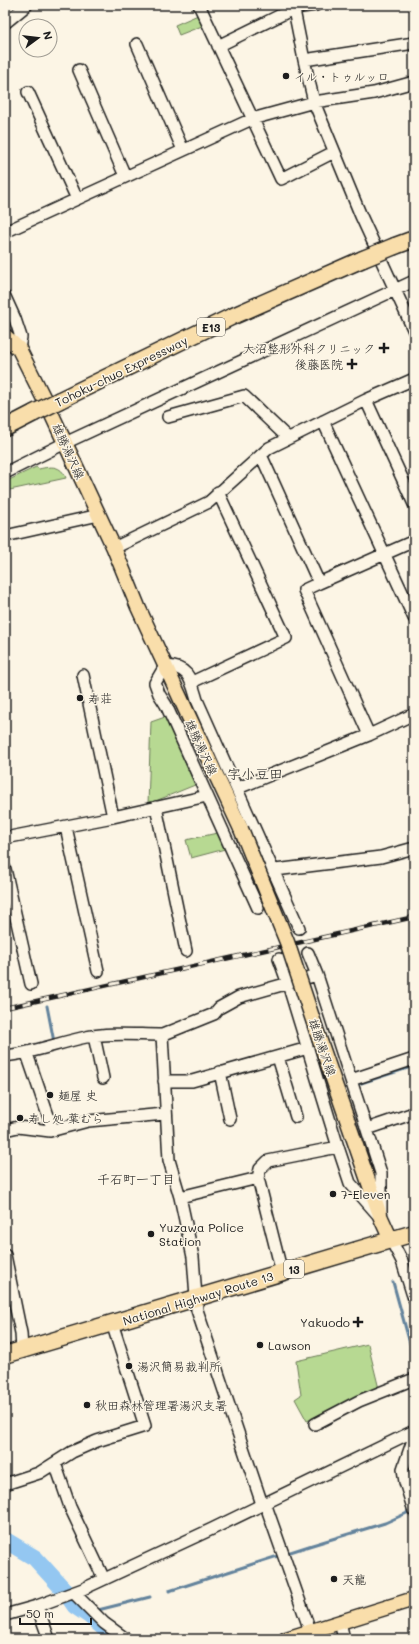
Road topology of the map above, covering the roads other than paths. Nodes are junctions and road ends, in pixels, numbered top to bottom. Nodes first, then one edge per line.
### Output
1 (9, 5) edge
2 (27, 5) edge
3 (199, 5) edge
4 (316, 5) edge
5 (294, 7) edge
6 (5, 8) edge
7 (5, 23) edge
8 (414, 43) edge
9 (137, 44) dead end
10 (218, 46) junction
11 (304, 60) junction
12 (79, 70) dead end
13 (414, 82) edge
14 (28, 92) dead end
15 (314, 102) junction
16 (252, 119) junction
17 (183, 150) junction
18 (334, 152) junction
19 (125, 176) junction
20 (76, 199) junction
21 (5, 232) edge
22 (414, 239) edge
23 (414, 281) edge
24 (394, 290) junction
25 (5, 296) edge
26 (414, 331) edge
27 (5, 336) edge
28 (19, 349) junction
29 (414, 379) edge
30 (366, 400) junction
31 (168, 417) dead end
32 (323, 420) junction
33 (5, 428) edge
34 (288, 438) junction
35 (65, 443) junction
36 (261, 455) junction
37 (5, 473) edge
38 (218, 492) junction
39 (414, 504) edge
40 (99, 516) junction
41 (5, 536) edge
42 (414, 540) edge
43 (114, 548) junction
44 (385, 554) junction
45 (319, 584) junction
46 (414, 618) edge
47 (165, 666) junction
48 (83, 675) dead end
49 (192, 682) junction
50 (414, 714) edge
51 (369, 734) junction
52 (238, 788) junction
53 (207, 796) junction
54 (156, 807) junction
55 (113, 817) junction
56 (66, 827) junction
57 (5, 838) edge
58 (414, 848) edge
59 (5, 869) edge
60 (273, 870) junction
61 (244, 875) junction
62 (258, 908) dead end
63 (299, 928) dead end
64 (186, 951) dead end
65 (308, 952) dead end
66 (279, 959) dead end
67 (98, 971) dead end
68 (318, 975) junction
69 (31, 984) dead end
70 (288, 984) junction
71 (162, 1035) junction
72 (94, 1036) junction
73 (308, 1048) junction
74 (27, 1054) junction
75 (5, 1056) edge
76 (278, 1057) junction
77 (414, 1059) edge
78 (220, 1072) junction
79 (103, 1078) dead end
80 (351, 1080) junction
81 (164, 1081) junction
82 (414, 1113) edge
83 (165, 1114) junction
84 (296, 1117) dead end
85 (230, 1119) dead end
86 (367, 1129) junction
87 (5, 1130) edge
88 (53, 1130) junction
89 (338, 1147) junction
90 (258, 1178) junction
91 (180, 1197) junction
92 (381, 1218) junction
93 (414, 1233) edge
94 (391, 1240) junction
95 (5, 1255) edge
96 (282, 1273) junction
97 (196, 1298) junction
98 (414, 1299) edge
99 (112, 1323) junction
100 (22, 1350) junction
101 (5, 1355) edge
102 (414, 1379) edge
103 (315, 1424) dead end
104 (412, 1434) edge
105 (55, 1463) junction
106 (5, 1484) edge
107 (263, 1504) junction
108 (414, 1511) edge
109 (104, 1579) junction
110 (74, 1593) junction
111 (414, 1599) edge
112 (37, 1606) junction
113 (5, 1615) edge
114 (340, 1622) junction
115 (312, 1635) edge
116 (49, 1639) edge
117 (126, 1639) edge
118 (286, 1639) edge
119 (344, 1639) edge

1 - 6 street
2 - 7 street
3 - 10 street
4 - 5 street
5 - 10 street
5 - 11 street
8 - 11 street
9 - 17 street
10 - 16 street
11 - 15 street
12 - 19 street
13 - 15 street
14 - 20 street
15 - 16 street
15 - 18 street
16 - 17 street
16 - 18 street
17 - 19 street
18 - 24 street
19 - 20 street
20 - 21 street
22 - 33 highway, Tohoku-chuo Expressway / E13, bridge
23 - 24 street
24 - 26 street
24 - 35 street
25 - 28 street
27 - 28 main road, 雄勝湯沢線
28 - 35 main road, 雄勝湯沢線
29 - 30 street
30 - 32 street
30 - 39 street
31 - 34 street
32 - 34 street
32 - 44 street
34 - 36 street
35 - 37 street
35 - 40 main road, 雄勝湯沢線
36 - 38 street
36 - 45 street
38 - 43 street
38 - 49 street
40 - 41 street
40 - 43 main road, 雄勝湯沢線
42 - 44 street
43 - 47 main road, 雄勝湯沢線
44 - 45 street
44 - 46 street
45 - 51 street
47 - 49 street
47 - 53 street
47 - 92 main road, 雄勝湯沢線, bridge
48 - 55 street
49 - 52 street
50 - 51 street
51 - 52 street
52 - 60 street
53 - 54 street
53 - 61 street
54 - 55 street
54 - 64 street
55 - 56 street
56 - 57 street
56 - 67 street
58 - 60 street
59 - 69 street
60 - 61 street
60 - 63 street
61 - 62 street
65 - 68 street
66 - 70 street
68 - 70 street
68 - 80 street
70 - 71 street
70 - 73 street
71 - 72 street
71 - 81 street
72 - 74 street
72 - 79 street
73 - 76 street
73 - 89 street
74 - 75 street
74 - 88 street
76 - 78 street
76 - 84 street
77 - 80 street
78 - 81 street
78 - 85 street
80 - 86 street
81 - 83 street
82 - 86 street
83 - 88 street
83 - 91 street
86 - 92 street
87 - 88 street
89 - 90 street
89 - 92 street
90 - 91 street
90 - 96 street
91 - 97 street
92 - 94 main road, 雄勝湯沢線
93 - 94 highway, National Highway Route 13 / 13
94 - 96 highway, National Highway Route 13 / 13
94 - 98 street
95 - 100 street
96 - 97 highway, National Highway Route 13 / 13
97 - 99 highway, National Highway Route 13 / 13
97 - 107 street
99 - 100 highway, National Highway Route 13 / 13
99 - 105 street
100 - 101 highway, National Highway Route 13 / 13
102 - 103 street
104 - 107 street
104 - 108 street
105 - 106 street
105 - 109 street
107 - 109 street
107 - 115 street
109 - 110 street
110 - 112 street
110 - 117 street
111 - 114 main road
112 - 113 street
112 - 116 street
114 - 115 main road
114 - 119 street
115 - 118 main road

